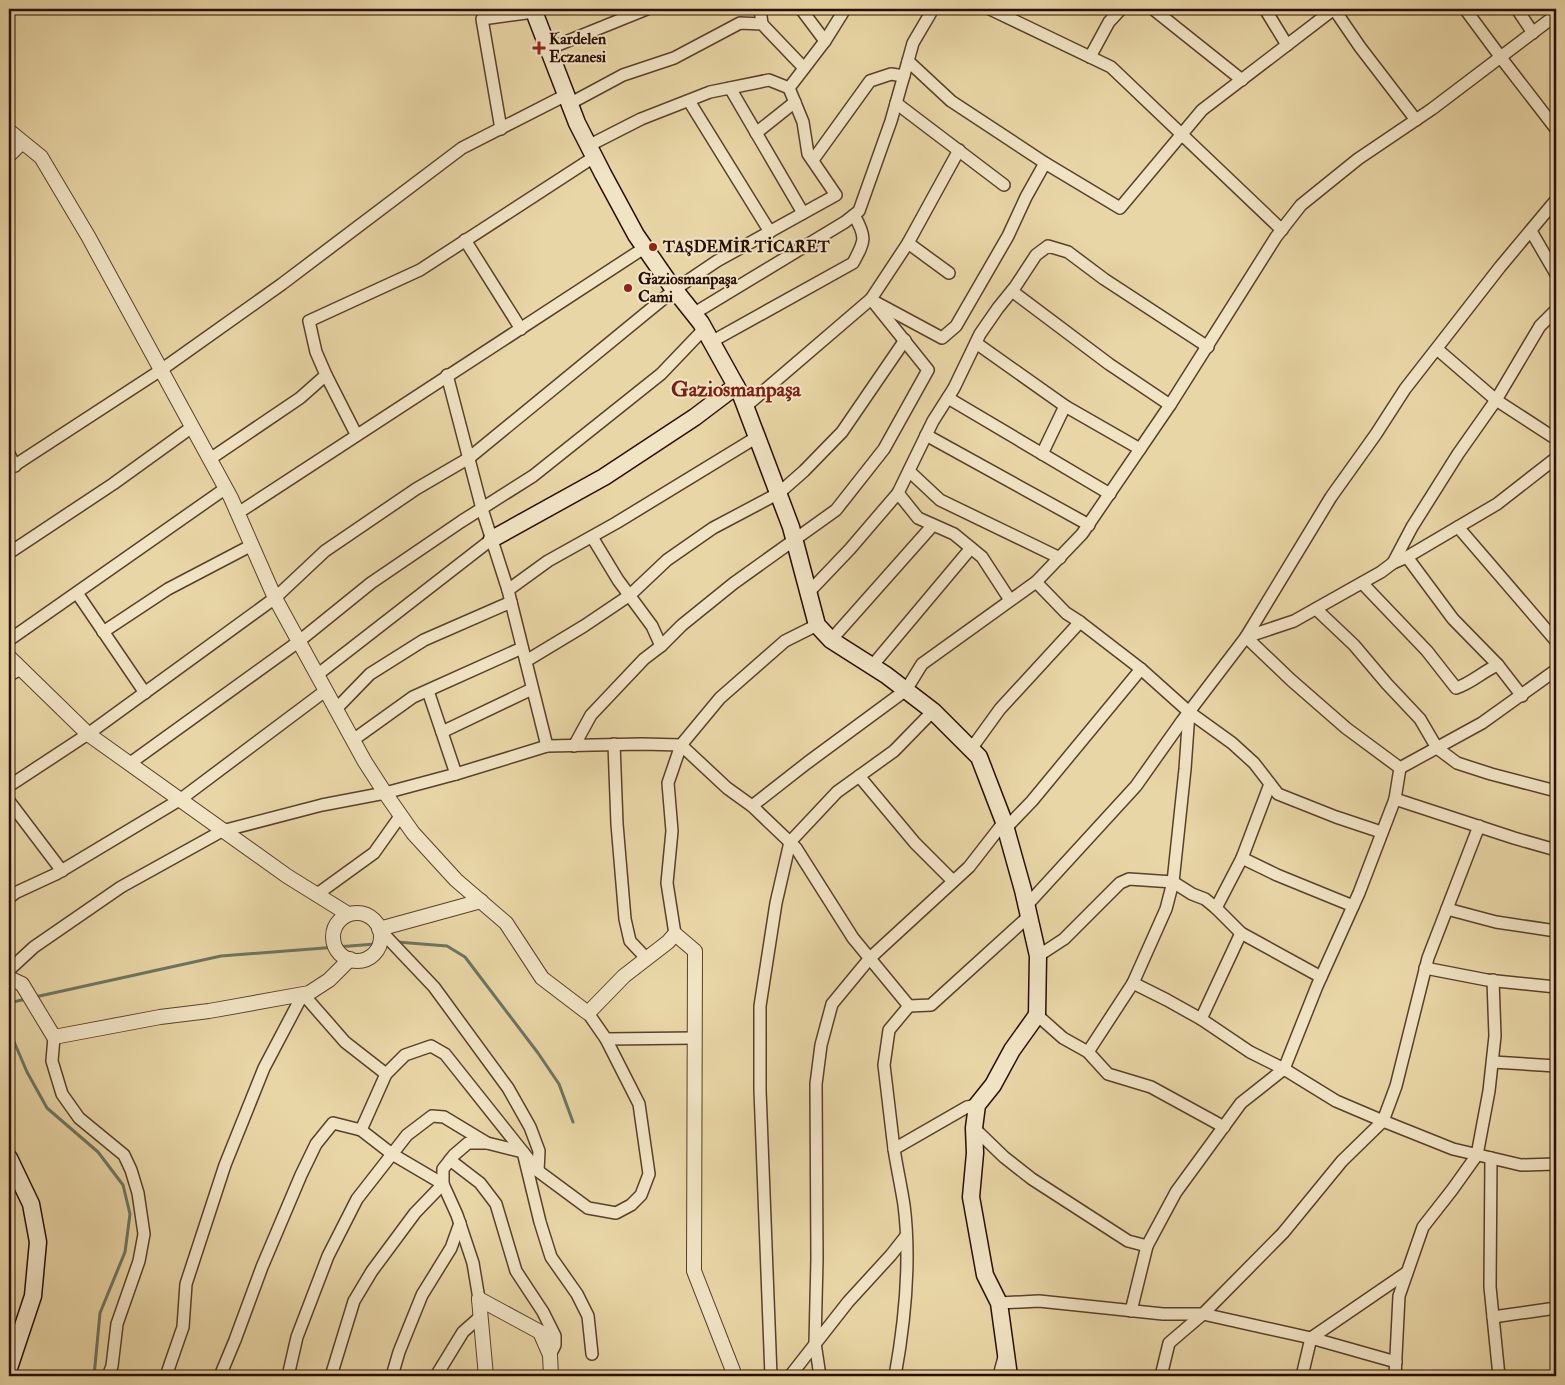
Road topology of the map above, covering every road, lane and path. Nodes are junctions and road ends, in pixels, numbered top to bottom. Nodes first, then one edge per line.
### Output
1 (647, 9) edge
2 (760, 9) edge
3 (801, 9) edge
4 (844, 9) edge
5 (933, 9) edge
6 (990, 9) edge
7 (1121, 9) edge
8 (1153, 9) edge
9 (1266, 9) edge
10 (1334, 9) edge
11 (1466, 9) edge
12 (1517, 9) edge
13 (534, 10) edge
14 (482, 14) edge
15 (1556, 14) edge
16 (762, 24) junction
17 (1534, 32) junction
18 (825, 41) junction
19 (1287, 46) junction
20 (548, 49) junction
21 (1090, 57) junction
22 (1501, 58) junction
23 (908, 61) junction
24 (804, 68) junction
25 (904, 76) junction
26 (1242, 80) junction
27 (730, 88) junction
28 (789, 88) junction
29 (567, 100) junction
30 (689, 101) junction
31 (795, 102) junction
32 (896, 103) junction
33 (9, 119) edge
34 (1416, 120) junction
35 (1555, 126) edge
36 (501, 129) junction
37 (9, 130) edge
38 (756, 132) junction
39 (1181, 134) junction
40 (22, 142) junction
41 (958, 150) junction
42 (591, 152) junction
43 (36, 153) junction
44 (9, 155) edge
45 (813, 160) junction
46 (1045, 163) junction
47 (1004, 185) dead end
48 (1556, 200) edge
49 (803, 213) junction
50 (854, 215) junction
51 (1282, 230) junction
52 (1530, 231) junction
53 (770, 232) junction
54 (465, 240) junction
55 (908, 243) junction
56 (644, 248) junction
57 (948, 273) dead end
58 (1556, 274) edge
59 (674, 290) junction
60 (1012, 291) junction
61 (871, 300) junction
62 (1556, 310) edge
63 (693, 314) junction
64 (520, 329) junction
65 (708, 336) junction
66 (905, 340) junction
67 (976, 343) junction
68 (1208, 347) junction
69 (1437, 349) junction
70 (161, 370) junction
71 (326, 375) junction
72 (447, 375) junction
73 (736, 386) junction
74 (948, 398) junction
75 (1496, 400) junction
76 (745, 406) junction
77 (1064, 406) junction
78 (1170, 406) junction
79 (192, 427) junction
80 (356, 434) junction
81 (926, 436) junction
82 (757, 437) junction
83 (1556, 439) edge
84 (1140, 450) junction
85 (9, 454) edge
86 (1042, 454) junction
87 (469, 458) junction
88 (1556, 458) edge
89 (210, 459) junction
90 (12, 467) edge
91 (909, 471) junction
92 (226, 488) junction
93 (779, 493) junction
94 (898, 493) junction
95 (1110, 494) junction
96 (482, 509) junction
97 (238, 512) junction
98 (934, 524) junction
99 (1089, 525) junction
100 (1458, 527) junction
101 (592, 536) junction
102 (492, 539) junction
103 (795, 541) junction
104 (252, 545) junction
105 (971, 548) junction
106 (9, 553) edge
107 (1407, 557) junction
108 (1060, 558) junction
109 (1393, 563) junction
110 (1036, 582) junction
111 (1362, 583) junction
112 (508, 590) junction
113 (809, 592) junction
114 (77, 593) junction
115 (630, 595) junction
116 (275, 598) junction
117 (1010, 600) junction
118 (511, 602) junction
119 (1316, 609) junction
120 (1080, 622) junction
121 (818, 625) junction
122 (103, 632) junction
123 (1246, 637) junction
124 (9, 640) edge
125 (832, 640) junction
126 (1556, 641) edge
127 (298, 642) junction
128 (661, 646) junction
129 (522, 648) junction
130 (9, 657) edge
131 (526, 661) junction
132 (1498, 665) junction
133 (872, 666) junction
134 (22, 669) junction
135 (1141, 669) junction
136 (1556, 670) edge
137 (9, 675) edge
138 (317, 675) junction
139 (532, 689) junction
140 (428, 690) junction
141 (906, 690) junction
142 (325, 691) junction
143 (145, 692) junction
144 (1522, 696) junction
145 (336, 709) junction
146 (934, 711) junction
147 (1189, 712) junction
148 (442, 732) junction
149 (88, 734) junction
150 (353, 740) junction
151 (614, 744) junction
152 (681, 745) junction
153 (547, 746) junction
154 (574, 746) junction
155 (1436, 748) junction
156 (971, 749) junction
157 (129, 764) junction
158 (1400, 768) junction
159 (456, 774) junction
160 (860, 776) junction
161 (1270, 784) junction
162 (9, 786) edge
163 (1556, 791) edge
164 (385, 793) junction
165 (181, 799) junction
166 (1395, 799) junction
167 (9, 802) edge
168 (752, 806) junction
169 (401, 816) junction
170 (1005, 825) junction
171 (1479, 826) junction
172 (222, 831) junction
173 (1381, 832) junction
174 (790, 842) junction
175 (1556, 850) edge
176 (1242, 858) junction
177 (62, 871) junction
178 (953, 881) junction
179 (1173, 882) junction
180 (11, 892) edge
181 (316, 895) junction
182 (481, 902) junction
183 (1352, 906) junction
184 (1216, 908) junction
185 (1447, 909) junction
186 (1028, 911) junction
187 (348, 914) junction
188 (379, 928) junction
189 (1556, 931) edge
190 (675, 934) junction
191 (1241, 934) junction
192 (1038, 956) junction
193 (870, 958) junction
194 (350, 959) junction
195 (647, 959) junction
196 (1425, 968) junction
197 (9, 970) edge
198 (1321, 976) junction
199 (9, 978) edge
200 (1493, 980) junction
201 (1133, 983) junction
202 (1556, 987) edge
203 (303, 994) junction
204 (909, 1006) junction
205 (588, 1013) junction
206 (1038, 1015) junction
207 (1201, 1019) junction
208 (54, 1037) junction
209 (695, 1038) junction
210 (606, 1039) junction
211 (1088, 1052) junction
212 (1492, 1062) junction
213 (1556, 1066) edge
214 (1284, 1069) junction
215 (386, 1074) junction
216 (977, 1105) junction
217 (1383, 1121) junction
218 (1224, 1126) junction
219 (974, 1128) junction
220 (360, 1130) junction
221 (487, 1143) junction
222 (894, 1149) junction
223 (523, 1152) junction
224 (392, 1154) junction
225 (1477, 1155) junction
226 (9, 1158) edge
227 (1491, 1158) junction
228 (450, 1160) junction
229 (1556, 1164) edge
230 (538, 1171) junction
231 (443, 1184) junction
232 (460, 1223) junction
233 (906, 1236) junction
234 (1147, 1246) junction
235 (1406, 1274) junction
236 (479, 1299) junction
237 (999, 1303) junction
238 (1556, 1308) edge
239 (1131, 1311) junction
240 (1203, 1314) junction
241 (481, 1316) junction
242 (1493, 1317) junction
243 (1311, 1338) junction
244 (815, 1342) junction
245 (1006, 1353) junction
246 (592, 1354) dead end
247 (550, 1355) junction
248 (1396, 1362) junction
249 (9, 1368) edge
250 (108, 1376) edge
251 (166, 1376) edge
252 (220, 1376) edge
253 (288, 1376) edge
254 (331, 1376) edge
255 (392, 1376) edge
256 (436, 1376) edge
257 (486, 1376) edge
258 (550, 1376) edge
259 (735, 1376) edge
260 (771, 1376) edge
261 (790, 1376) edge
262 (820, 1376) edge
263 (895, 1376) edge
264 (999, 1376) edge
265 (1009, 1376) edge
266 (1162, 1376) edge
267 (1302, 1376) edge
268 (1395, 1376) edge
269 (1499, 1376) edge

1 - 20 street
2 - 16 street
3 - 18 street
4 - 18 street
5 - 23 street
6 - 21 street
7 - 21 street
8 - 26 street
9 - 19 street
10 - 19 street
10 - 34 street
11 - 22 street
12 - 17 street
13 - 14 street
13 - 20 main road
14 - 36 street
15 - 17 street
16 - 24 street
16 - 29 street
17 - 22 street
18 - 24 street
19 - 26 street
20 - 29 main road
21 - 39 street
22 - 34 street
22 - 35 street
23 - 25 street
23 - 46 street
24 - 28 street
25 - 32 street
25 - 45 street
26 - 39 street
27 - 28 street
27 - 30 street
27 - 38 street
28 - 31 street
29 - 36 street
29 - 42 main road
30 - 42 street
30 - 53 street
31 - 38 street
31 - 45 street
32 - 41 street
32 - 50 street
33 - 43 street
34 - 51 street
36 - 70 street
37 - 40 street
38 - 49 street
39 - 46 street
39 - 51 street
40 - 43 street
40 - 44 street
41 - 47 street
41 - 55 street
42 - 54 street
42 - 56 main road
43 - 70 street
45 - 49 street
46 - 61 street
48 - 52 street
49 - 53 street
50 - 63 street
50 - 65 street
51 - 68 street
52 - 58 street
52 - 69 street
53 - 59 street
54 - 64 street
54 - 71 street
55 - 57 street
55 - 61 street
56 - 59 main road
56 - 64 street
59 - 63 main road
59 - 87 street
60 - 67 street
60 - 68 street
60 - 78 street
61 - 66 street
61 - 76 street
62 - 75 street
63 - 65 main road
64 - 72 street
65 - 73 main road
65 - 96 street
66 - 93 street
66 - 103 street
67 - 74 street
67 - 77 street
68 - 78 street
69 - 75 street
69 - 123 street
70 - 79 street
70 - 90 street
71 - 80 street
71 - 89 street
72 - 80 street
72 - 87 street
73 - 76 main road
73 - 102 main road
74 - 81 street
74 - 86 street
75 - 83 street
75 - 109 street
76 - 82 main road
77 - 84 street
77 - 86 street
78 - 84 street
79 - 89 street
79 - 106 street
80 - 97 street
81 - 91 street
81 - 99 street
82 - 93 main road
82 - 101 street
84 - 95 street
85 - 90 street
86 - 95 street
87 - 96 street
87 - 116 street
88 - 100 street
89 - 92 street
91 - 94 street
91 - 108 street
92 - 97 street
92 - 114 street
93 - 103 main road
93 - 115 street
94 - 98 street
94 - 113 street
95 - 99 street
96 - 102 street
96 - 127 street
97 - 104 street
98 - 105 street
98 - 125 street
99 - 108 street
100 - 107 street
100 - 126 street
101 - 112 street
101 - 115 street
102 - 112 street
102 - 138 street
103 - 113 main road
103 - 128 street
104 - 116 street
104 - 122 street
105 - 117 street
105 - 133 street
107 - 109 street
107 - 132 street
108 - 110 street
109 - 111 street
110 - 117 street
110 - 120 street
111 - 119 street
111 - 132 street
112 - 118 street
113 - 121 main road
114 - 122 street
114 - 124 street
115 - 128 street
115 - 131 street
116 - 127 street
116 - 143 street
117 - 141 street
118 - 129 street
118 - 145 street
119 - 123 street
119 - 155 street
120 - 135 street
120 - 156 street
121 - 125 main road
121 - 152 street
122 - 143 street
123 - 147 street
123 - 158 street
125 - 133 main road
127 - 138 street
127 - 157 street
128 - 154 street
129 - 131 street
129 - 140 street
130 - 134 street
131 - 139 street
132 - 144 street
133 - 141 main road
134 - 137 street
134 - 149 street
135 - 147 street
135 - 170 street
136 - 144 street
138 - 142 street
139 - 148 street
139 - 153 street
140 - 148 street
140 - 150 street
141 - 146 main road
141 - 168 street
142 - 145 street
142 - 165 street
143 - 149 street
144 - 155 street
145 - 150 street
146 - 156 main road
146 - 160 street
147 - 161 street
147 - 179 street
147 - 186 street
148 - 159 street
149 - 157 street
149 - 162 street
150 - 164 street
151 - 152 street
151 - 154 street
151 - 195 street
152 - 168 street
152 - 190 street
153 - 154 street
153 - 159 street
155 - 158 street
155 - 163 street
156 - 170 main road
157 - 165 street
158 - 166 street
159 - 164 street
160 - 174 street
160 - 178 street
161 - 173 street
161 - 176 street
164 - 169 street
164 - 172 street
165 - 172 street
165 - 177 street
166 - 171 street
166 - 173 street
167 - 177 street
168 - 174 street
169 - 181 street
169 - 182 street
170 - 178 street
170 - 186 main road
171 - 175 street
171 - 185 street
172 - 181 street
172 - 197 street
173 - 183 street
174 - 193 street
174 - 260 street
176 - 183 street
176 - 184 street
177 - 180 street
178 - 193 street
179 - 184 street
179 - 192 street
179 - 201 street
181 - 187 street
182 - 188 street
182 - 205 street
183 - 198 street
184 - 191 street
185 - 189 street
185 - 196 street
186 - 192 main road
186 - 204 street
187 - 188 street
187 - 194 street
188 - 194 street
188 - 230 street
190 - 195 street
190 - 209 street
191 - 198 street
191 - 207 street
192 - 206 main road
193 - 204 street
193 - 244 street
194 - 203 street
195 - 205 street
196 - 200 street
196 - 217 street
198 - 214 street
199 - 208 street
200 - 202 street
200 - 212 street
201 - 207 street
201 - 211 street
203 - 208 street
203 - 215 street
203 - 251 street
204 - 222 street
205 - 210 street
206 - 211 street
206 - 216 main road
207 - 214 street
208 - 250 street
209 - 210 street
209 - 259 street
210 - 230 street
211 - 218 street
212 - 213 street
212 - 225 street
214 - 217 street
214 - 218 street
215 - 220 street
215 - 223 street
216 - 219 main road
216 - 222 street
217 - 225 street
217 - 240 street
218 - 234 street
219 - 234 street
219 - 237 main road
220 - 224 street
220 - 252 street
221 - 223 street
221 - 224 street
221 - 228 street
222 - 233 street
223 - 230 street
223 - 246 street
224 - 231 street
224 - 253 street
225 - 227 street
225 - 235 street
226 - 249 main road
227 - 229 street
227 - 242 street
228 - 231 street
228 - 247 street
231 - 232 street
231 - 254 street
232 - 236 street
232 - 255 street
233 - 244 street
233 - 263 street
234 - 239 street
235 - 243 street
235 - 248 street
236 - 241 street
236 - 247 street
237 - 239 street
237 - 245 main road
238 - 242 street
239 - 240 street
240 - 243 street
240 - 266 street
241 - 256 street
241 - 257 street
242 - 269 street
243 - 248 street
243 - 267 street
244 - 261 street
244 - 262 street
245 - 264 street
245 - 265 main road
247 - 258 street
248 - 268 street

